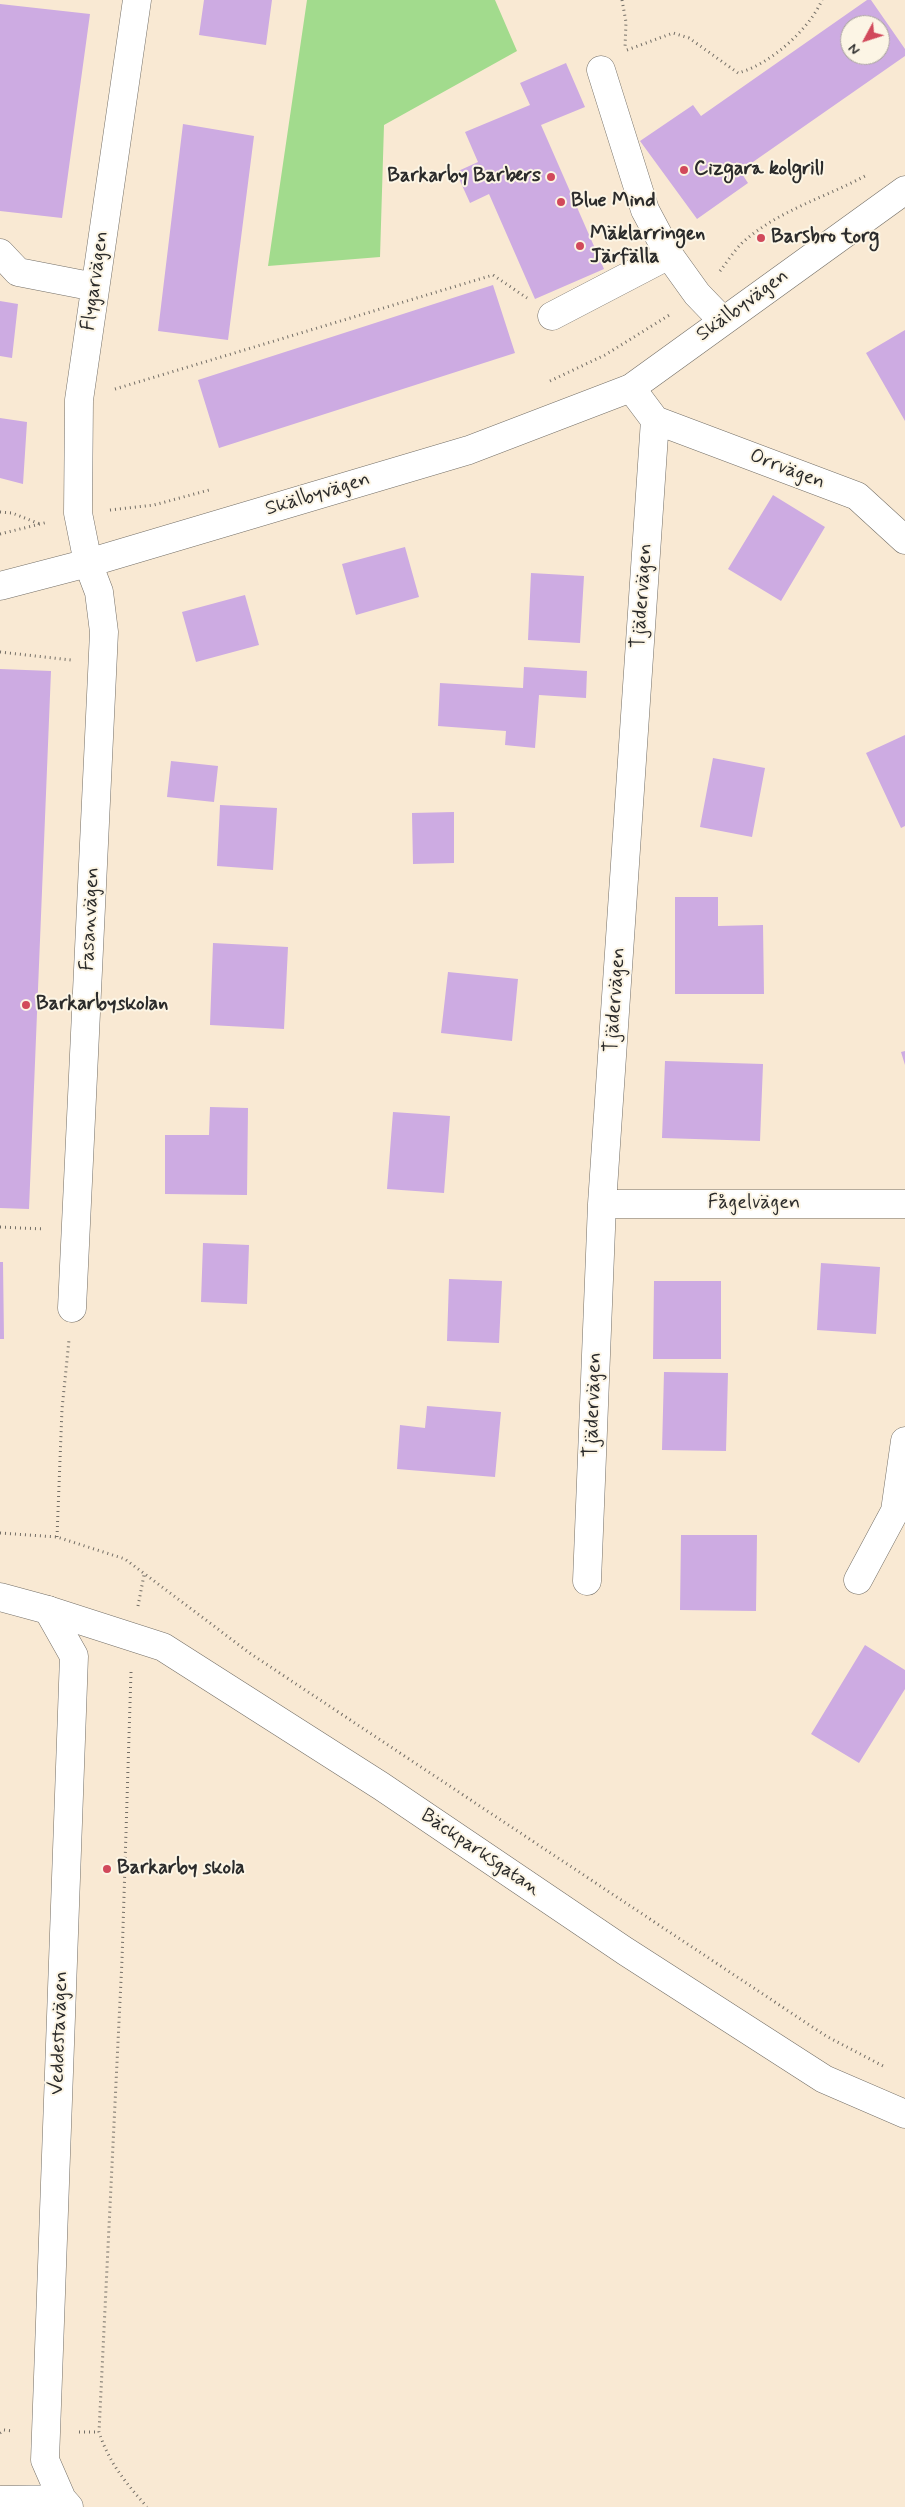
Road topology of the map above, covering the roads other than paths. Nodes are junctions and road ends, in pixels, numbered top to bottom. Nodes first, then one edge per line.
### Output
1 (137, 0) edge
2 (601, 70) dead end
3 (905, 190) edge
4 (0, 254) edge
5 (668, 255) junction
6 (95, 287) junction
7 (552, 316) road end
8 (722, 320) junction
9 (631, 388) junction
10 (655, 420) junction
11 (905, 540) edge
12 (88, 563) junction
13 (0, 586) edge
14 (602, 1204) junction
15 (905, 1204) edge
16 (72, 1308) road end
17 (905, 1441) edge
18 (858, 1580) dead end
19 (587, 1581) dead end
20 (0, 1597) edge
21 (48, 1610) junction
22 (905, 2114) edge
23 (0, 2500) edge
24 (62, 2504) edge

1 - 6 street, Flygarvägen
2 - 5 street
3 - 8 street, Skälbyvägen
4 - 6 street
5 - 7 street
5 - 8 street
6 - 12 street, Flygarvägen
8 - 9 street, Skälbyvägen
9 - 10 street
9 - 12 street, Skälbyvägen
10 - 11 street, Orrvägen
10 - 14 street, Tjädervägen
12 - 13 street, Skälbyvägen
12 - 16 street, Fasanvägen
14 - 15 street, Fågelvägen
14 - 19 street, Tjädervägen
17 - 18 street
20 - 21 street
21 - 22 street, Bäckparksgatan
21 - 24 street, Veddestavägen
23 - 24 street

